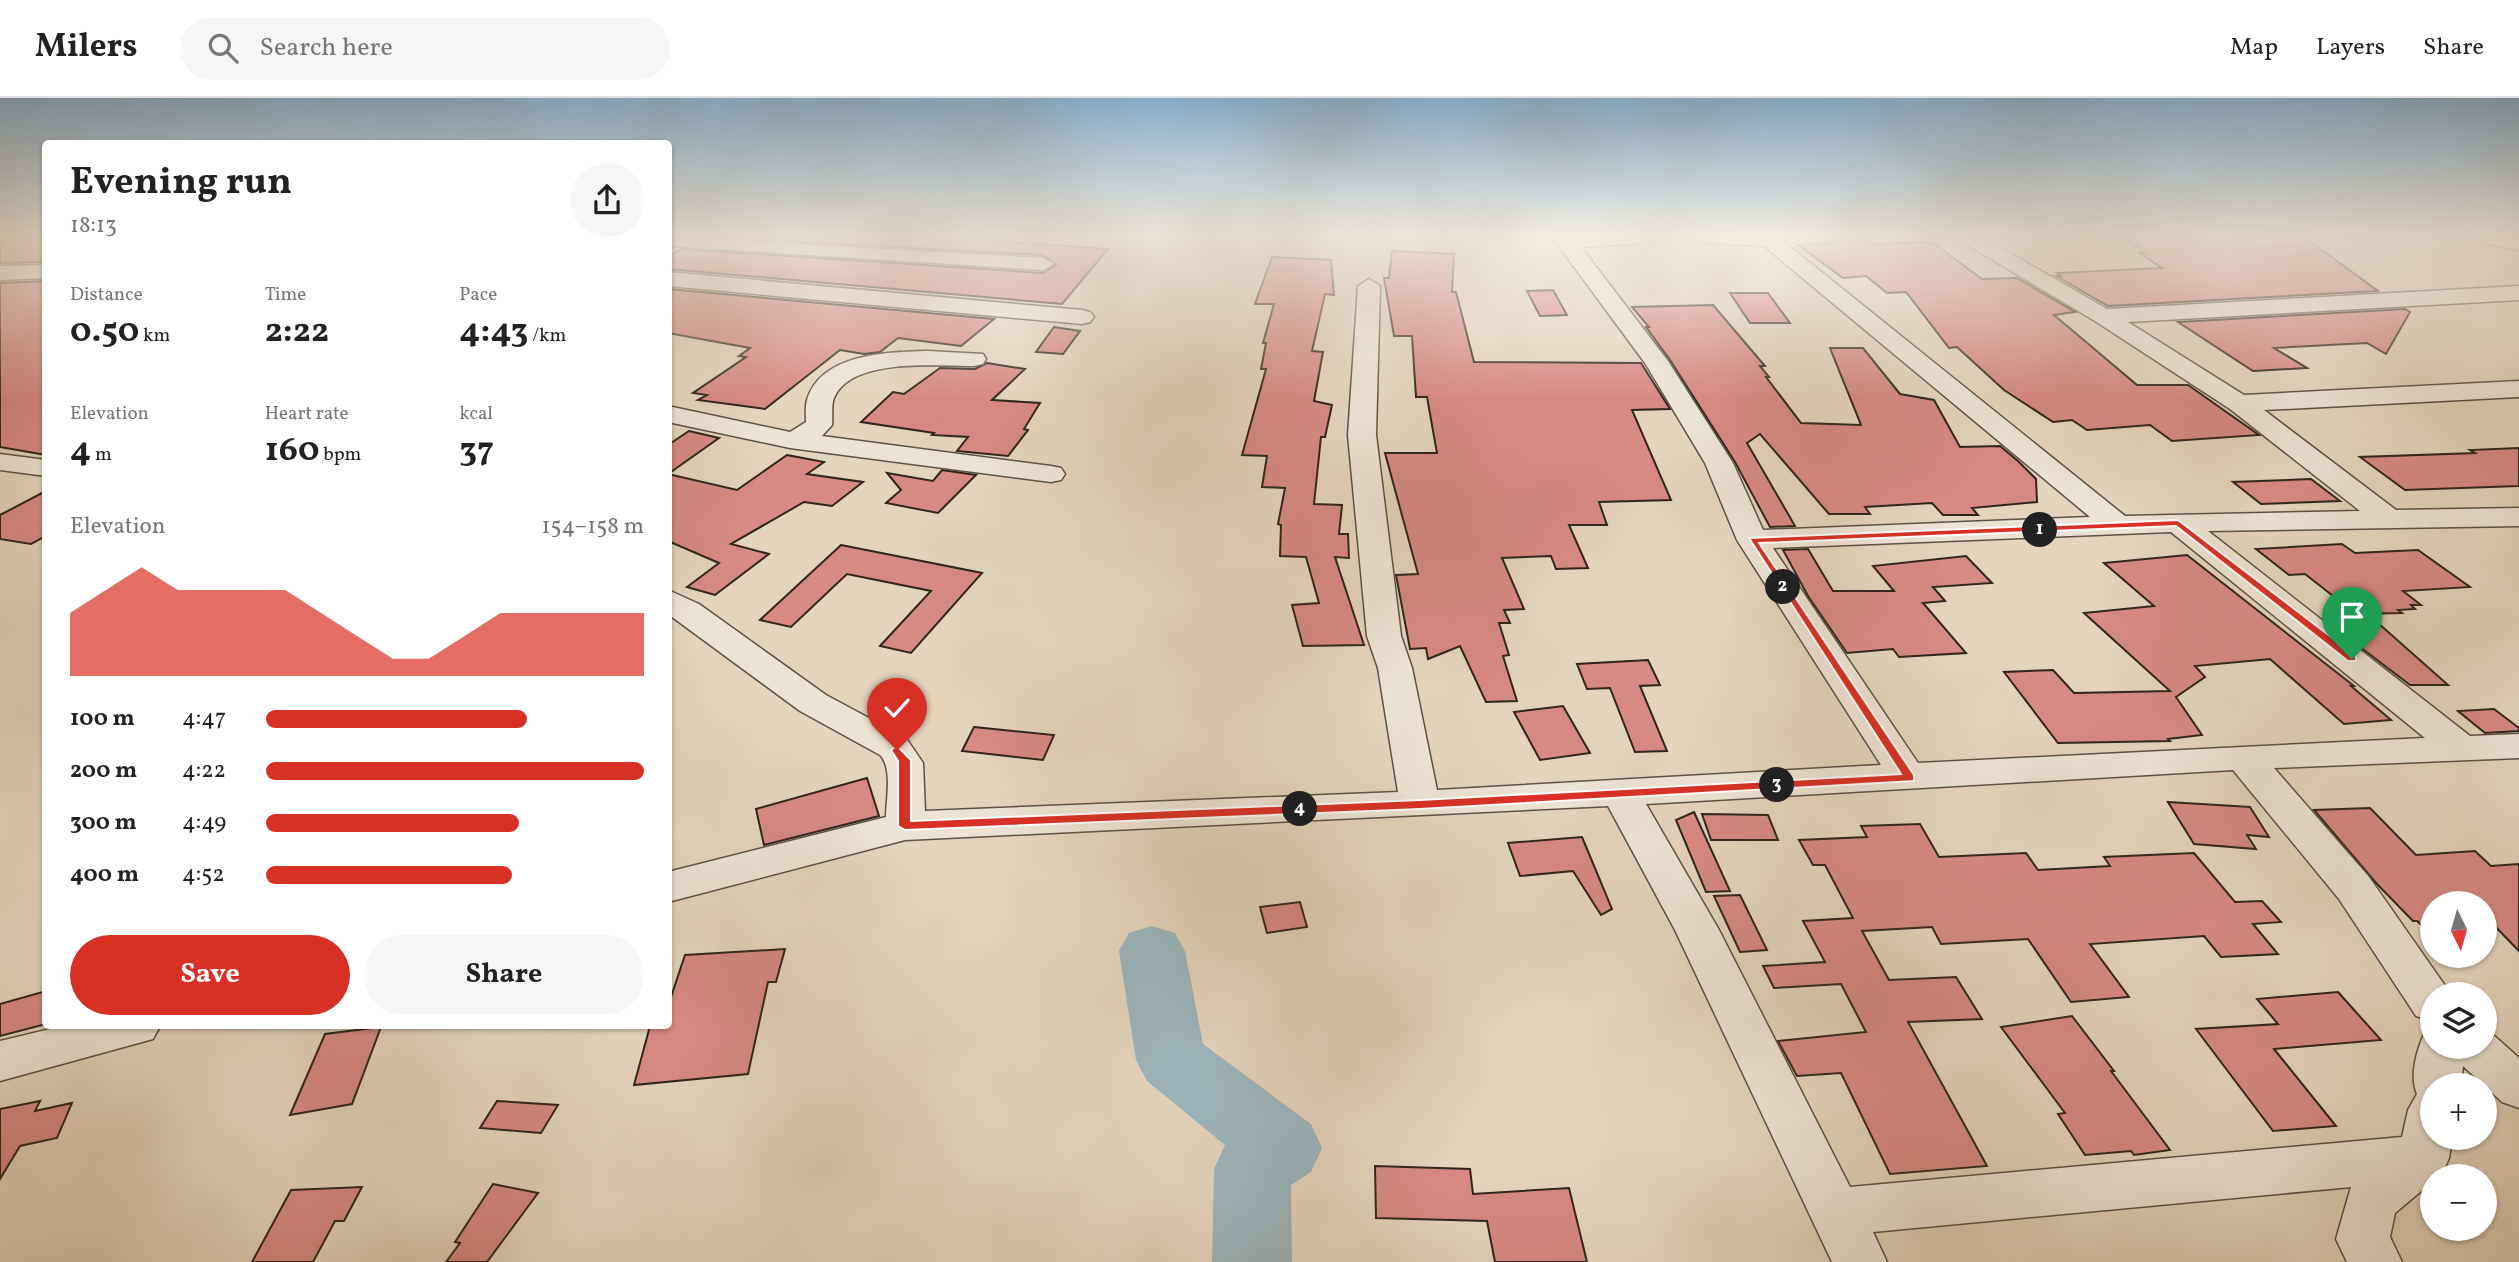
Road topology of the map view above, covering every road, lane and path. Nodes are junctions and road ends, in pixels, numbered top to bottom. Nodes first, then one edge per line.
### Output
1 (802, 291) edge
2 (1369, 291) edge
3 (1602, 291) edge
4 (1833, 291) edge
5 (2063, 291) edge
6 (2519, 293) edge
7 (2103, 316) junction
8 (1082, 317) dead end
9 (974, 359) dead end
10 (2519, 389) edge
11 (2239, 403) junction
12 (672, 415) edge
13 (790, 440) junction
14 (0, 462) edge
15 (42, 467) edge
16 (1051, 474) dead end
17 (2519, 517) edge
18 (2390, 520) junction
19 (2178, 523) junction
20 (2120, 527) junction
21 (1752, 540) junction
22 (672, 602) edge
23 (2519, 746) edge
24 (2463, 749) junction
25 (2243, 757) junction
26 (1909, 778) junction
27 (1620, 793) junction
28 (1420, 804) junction
29 (905, 826) junction
30 (672, 886) edge
31 (2420, 985) edge
32 (125, 1029) edge
33 (2487, 1059) edge
34 (0, 1061) edge
35 (2519, 1088) edge
36 (2420, 1135) edge
37 (2420, 1143) edge
38 (1835, 1212) junction
39 (1860, 1262) edge
40 (2375, 1262) edge

1 - 8 street
2 - 28 street
3 - 21 street
4 - 20 street
5 - 7 street
6 - 7 street
7 - 11 street
9 - 13 street
10 - 11 street
11 - 18 street
12 - 13 street
13 - 16 street
14 - 15 street
17 - 18 street
18 - 19 street
19 - 20 street
19 - 24 street
20 - 21 street
21 - 26 street
22 - 29 street
23 - 24 street
24 - 25 street
25 - 26 street
25 - 31 street
26 - 27 street
27 - 28 street
27 - 38 street
28 - 29 street
29 - 30 street
32 - 34 street
33 - 35 street
36 - 38 street
37 - 40 street
38 - 39 street

